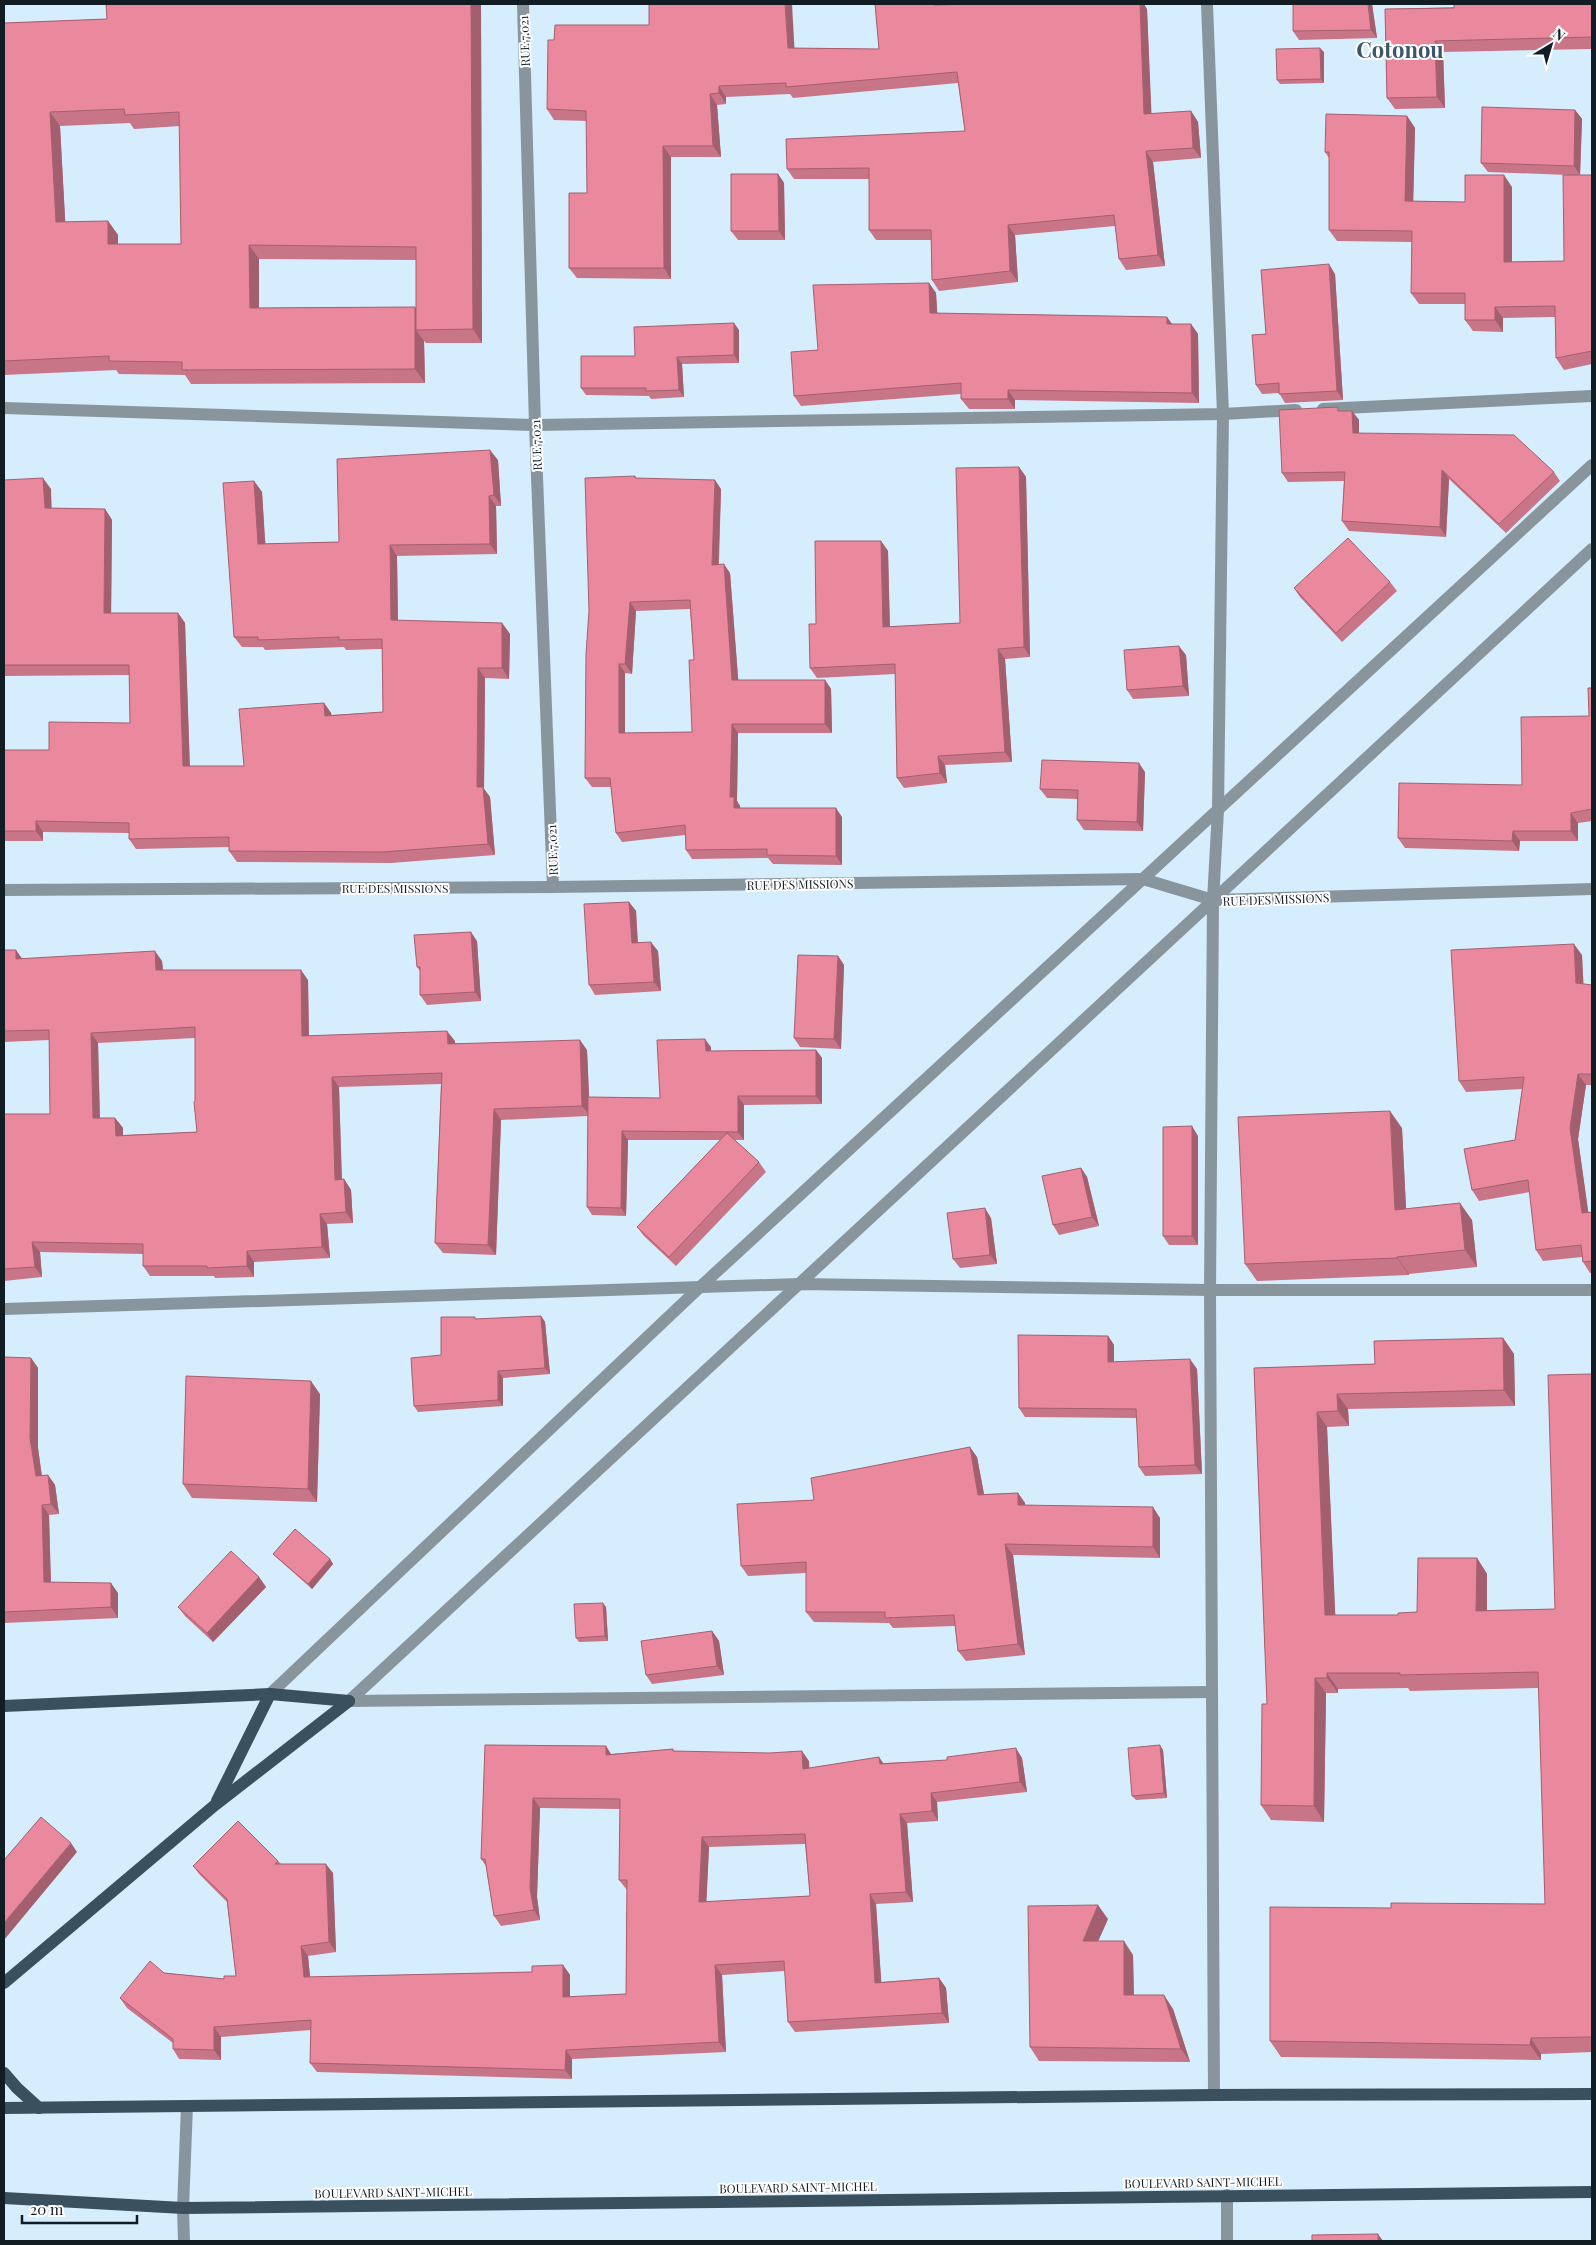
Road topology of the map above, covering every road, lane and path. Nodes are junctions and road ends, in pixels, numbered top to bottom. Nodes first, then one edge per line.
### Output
1 (523, 4) edge
2 (1207, 4) edge
3 (1592, 396) edge
4 (4, 408) edge
5 (1223, 414) junction
6 (536, 426) junction
7 (1592, 465) edge
8 (1592, 549) edge
9 (1218, 810) junction
10 (1143, 879) junction
11 (553, 887) junction
12 (1592, 889) edge
13 (4, 890) edge
14 (1213, 900) junction
15 (799, 1284) junction
16 (699, 1288) junction
17 (1210, 1290) junction
18 (1592, 1290) edge
19 (4, 1309) edge
20 (1212, 1692) junction
21 (270, 1694) junction
22 (350, 1701) junction
23 (4, 1706) edge
24 (215, 1805) junction
25 (4, 1983) edge
26 (4, 2073) edge
27 (1592, 2094) edge
28 (1214, 2095) junction
29 (187, 2106) junction
30 (4, 2108) edge
31 (39, 2108) junction
32 (1592, 2192) edge
33 (1227, 2195) junction
34 (7, 2197) edge
35 (183, 2208) junction
36 (184, 2241) edge
37 (1228, 2241) edge

1 - 6 street, RUE 7.021
2 - 5 street
3 - 5 street
4 - 6 street
5 - 6 street
5 - 9 street
6 - 11 street, RUE 7.021
7 - 9 street
8 - 14 street
9 - 10 street
9 - 14 street
10 - 11 street, RUE DES MISSIONS
10 - 14 street, RUE DES MISSIONS
10 - 16 street
11 - 13 street, RUE DES MISSIONS
12 - 14 street, RUE DES MISSIONS
14 - 15 street
14 - 17 street
15 - 16 street
15 - 17 street
15 - 22 street
16 - 19 street
16 - 21 street
17 - 18 street
17 - 20 street
20 - 22 street
20 - 28 street
21 - 22 main road
21 - 23 main road
21 - 24 main road
22 - 24 main road
24 - 25 main road
26 - 31 main road
27 - 28 main road
28 - 29 main road
29 - 31 main road
29 - 35 street
30 - 31 main road
32 - 33 main road, BOULEVARD SAINT-MICHEL
33 - 35 main road, BOULEVARD SAINT-MICHEL
33 - 37 street
34 - 35 main road, BOULEVARD SAINT-MICHEL
35 - 36 street

